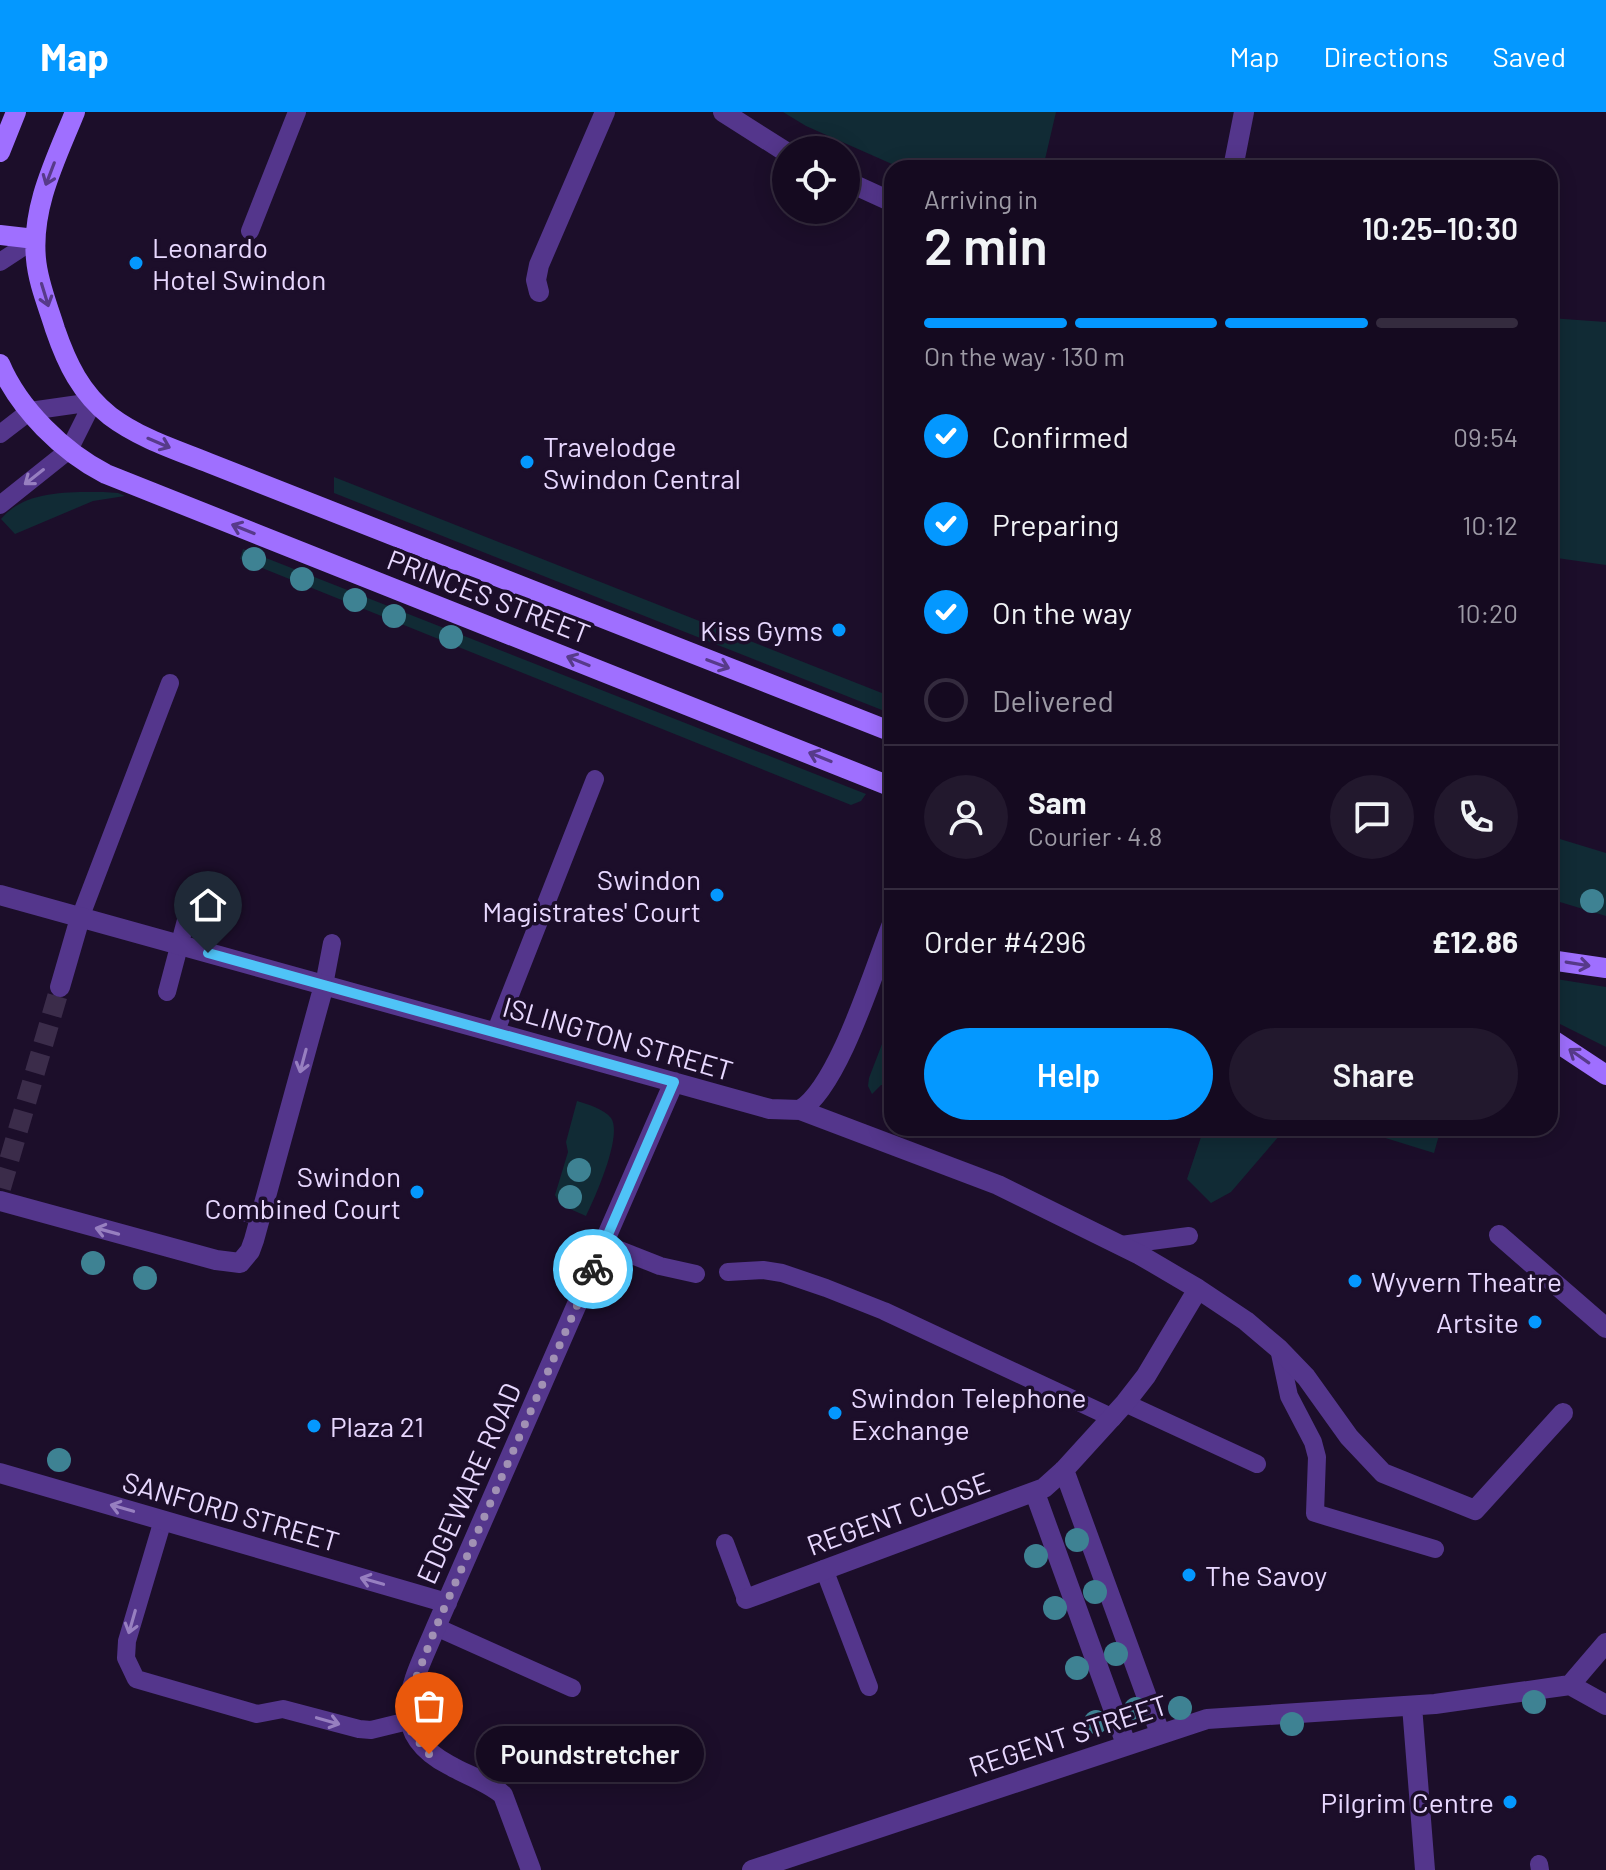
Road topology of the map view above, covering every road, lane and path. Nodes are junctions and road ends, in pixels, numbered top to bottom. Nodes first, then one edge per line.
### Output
1 (16, 112) edge
2 (75, 112) edge
3 (297, 112) edge
4 (605, 112) edge
5 (723, 112) edge
6 (1244, 112) edge
7 (2, 141) edge
8 (772, 144) edge
9 (1235, 160) edge
10 (860, 187) edge
11 (884, 198) edge
12 (250, 231) dead end
13 (0, 235) edge
14 (35, 239) junction
15 (0, 262) edge
16 (539, 292) dead end
17 (0, 364) edge
18 (93, 402) junction
19 (30, 411) junction
20 (0, 434) edge
21 (69, 450) junction
22 (0, 505) edge
23 (170, 683) dead end
24 (884, 729) edge
25 (595, 779) dead end
26 (884, 784) edge
27 (0, 895) edge
28 (190, 905) dead end
29 (80, 918) junction
30 (332, 943) dead end
31 (884, 944) edge
32 (179, 945) junction
33 (1558, 961) edge
34 (1606, 968) edge
35 (324, 985) junction
36 (60, 987) tunnel mouth
37 (167, 992) dead end
38 (495, 1033) junction
39 (1558, 1043) edge
40 (1606, 1075) edge
41 (674, 1082) junction
42 (800, 1110) junction
43 (0, 1201) edge
44 (1499, 1235) dead end
45 (1189, 1236) dead end
46 (604, 1244) junction
47 (1121, 1245) junction
48 (728, 1272) dead end
49 (696, 1274) dead end
50 (1198, 1289) junction
51 (1606, 1328) edge
52 (1279, 1349) junction
53 (1119, 1411) junction
54 (1563, 1413) dead end
55 (1257, 1464) dead end
56 (1064, 1470) junction
57 (0, 1473) edge
58 (1035, 1493) junction
59 (163, 1520) junction
60 (725, 1543) dead end
61 (1435, 1549) dead end
62 (824, 1569) junction
63 (746, 1599) joint
64 (447, 1603) junction
65 (436, 1627) junction
66 (1606, 1643) edge
67 (1570, 1685) junction
68 (869, 1687) dead end
69 (572, 1688) dead end
70 (1606, 1705) edge
71 (1412, 1706) junction
72 (408, 1721) junction
73 (1160, 1733) junction
74 (1126, 1744) junction
75 (531, 1870) edge
76 (752, 1870) edge
77 (1425, 1870) edge

1 - 7 street
2 -> 14 street
3 - 12 lane
4 - 16 street
5 - 8 street
6 - 9 street
10 - 11 street
13 - 14 street
14 - 15 lane
14 -> 18 street
17 - 19 street, PRINCES STREET
18 - 19 lane
18 - 21 lane
18 -> 24 street, PRINCES STREET
19 - 20 lane
19 - 21 street, PRINCES STREET
21 -> 22 lane
26 -> 21 street, PRINCES STREET
23 - 29 lane
25 - 38 lane
27 - 29 street, ISLINGTON STREET
28 - 32 lane
29 - 32 street, ISLINGTON STREET
29 - 36 street
30 - 35 lane
31 - 42 street
32 - 35 street, ISLINGTON STREET
32 - 37 lane
33 -> 34 street
35 - 38 street, ISLINGTON STREET
35 -> 43 street
38 - 41 street, ISLINGTON STREET
40 -> 39 street
41 - 42 street, ISLINGTON STREET
41 - 46 street, EDGEWARE ROAD
42 - 47 street, ISLINGTON STREET
44 - 51 street
45 - 47 lane
46 - 49 lane
46 - 64 street, EDGEWARE ROAD
47 - 50 street, ISLINGTON STREET
48 - 53 lane
50 - 52 street, ISLINGTON STREET
50 - 53 street, REGENT CLOSE
52 - 54 street, ISLINGTON STREET
52 - 61 lane
53 - 55 lane
53 - 56 street, REGENT CLOSE
56 - 58 street, REGENT CLOSE
56 - 73 street
59 -> 57 street, SANFORD STREET
58 - 62 street, REGENT CLOSE
58 - 74 street
64 -> 59 street, SANFORD STREET
59 -> 72 lane
60 - 63 lane
62 - 63 street, REGENT CLOSE
62 - 68 lane
64 - 65 street, EDGEWARE ROAD
65 - 69 lane
65 - 72 street, EDGEWARE ROAD
66 - 67 street
67 - 70 street
67 - 71 street, REGENT STREET
71 - 73 street, REGENT STREET
71 - 77 street
72 - 75 street
73 - 74 street, REGENT STREET
74 - 76 street, REGENT STREET

